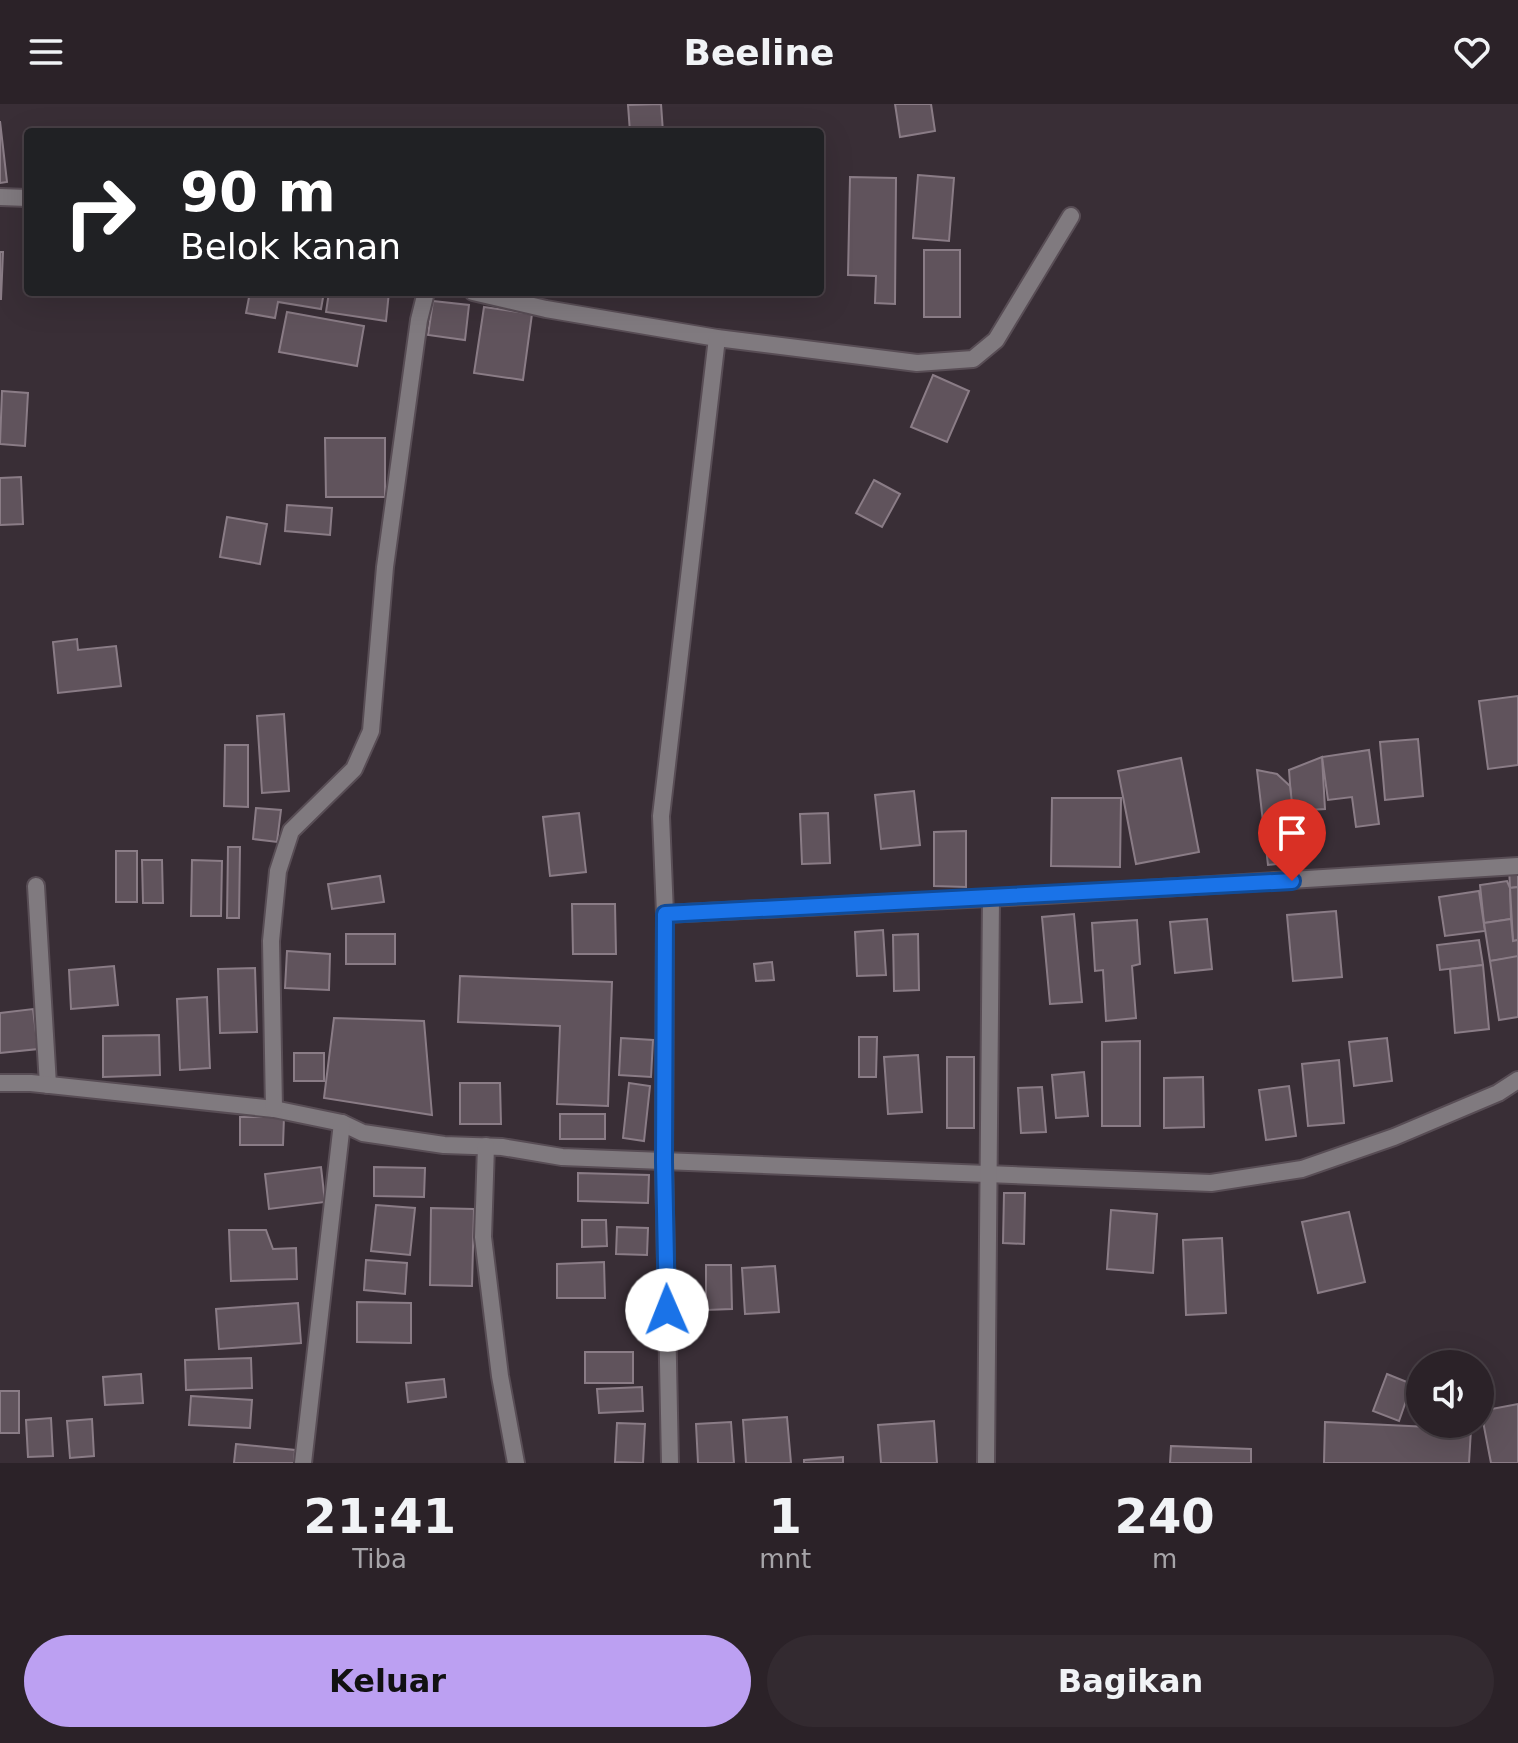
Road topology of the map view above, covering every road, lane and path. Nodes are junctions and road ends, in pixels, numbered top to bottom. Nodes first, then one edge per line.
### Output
1 (0, 197) edge
2 (24, 198) edge
3 (1071, 216) dead end
4 (425, 296) edge
5 (490, 296) edge
6 (717, 338) junction
7 (1518, 866) edge
8 (36, 886) dead end
9 (991, 898) junction
10 (665, 914) junction
11 (1518, 1080) edge
12 (0, 1083) edge
13 (48, 1085) junction
14 (274, 1109) junction
15 (342, 1123) junction
16 (486, 1146) junction
17 (664, 1162) junction
18 (987, 1175) junction
19 (303, 1463) edge
20 (516, 1463) edge
21 (670, 1463) edge
22 (986, 1463) edge

1 - 2 street
3 - 6 street
4 - 14 street
5 - 6 street
6 - 10 street
7 - 9 street
8 - 13 street
9 - 10 street
9 - 18 street
10 - 17 street
11 - 18 street
12 - 13 street
13 - 14 street
14 - 15 street
15 - 16 street
15 - 19 street
16 - 17 street
16 - 20 street
17 - 18 street
17 - 21 street
18 - 22 street

